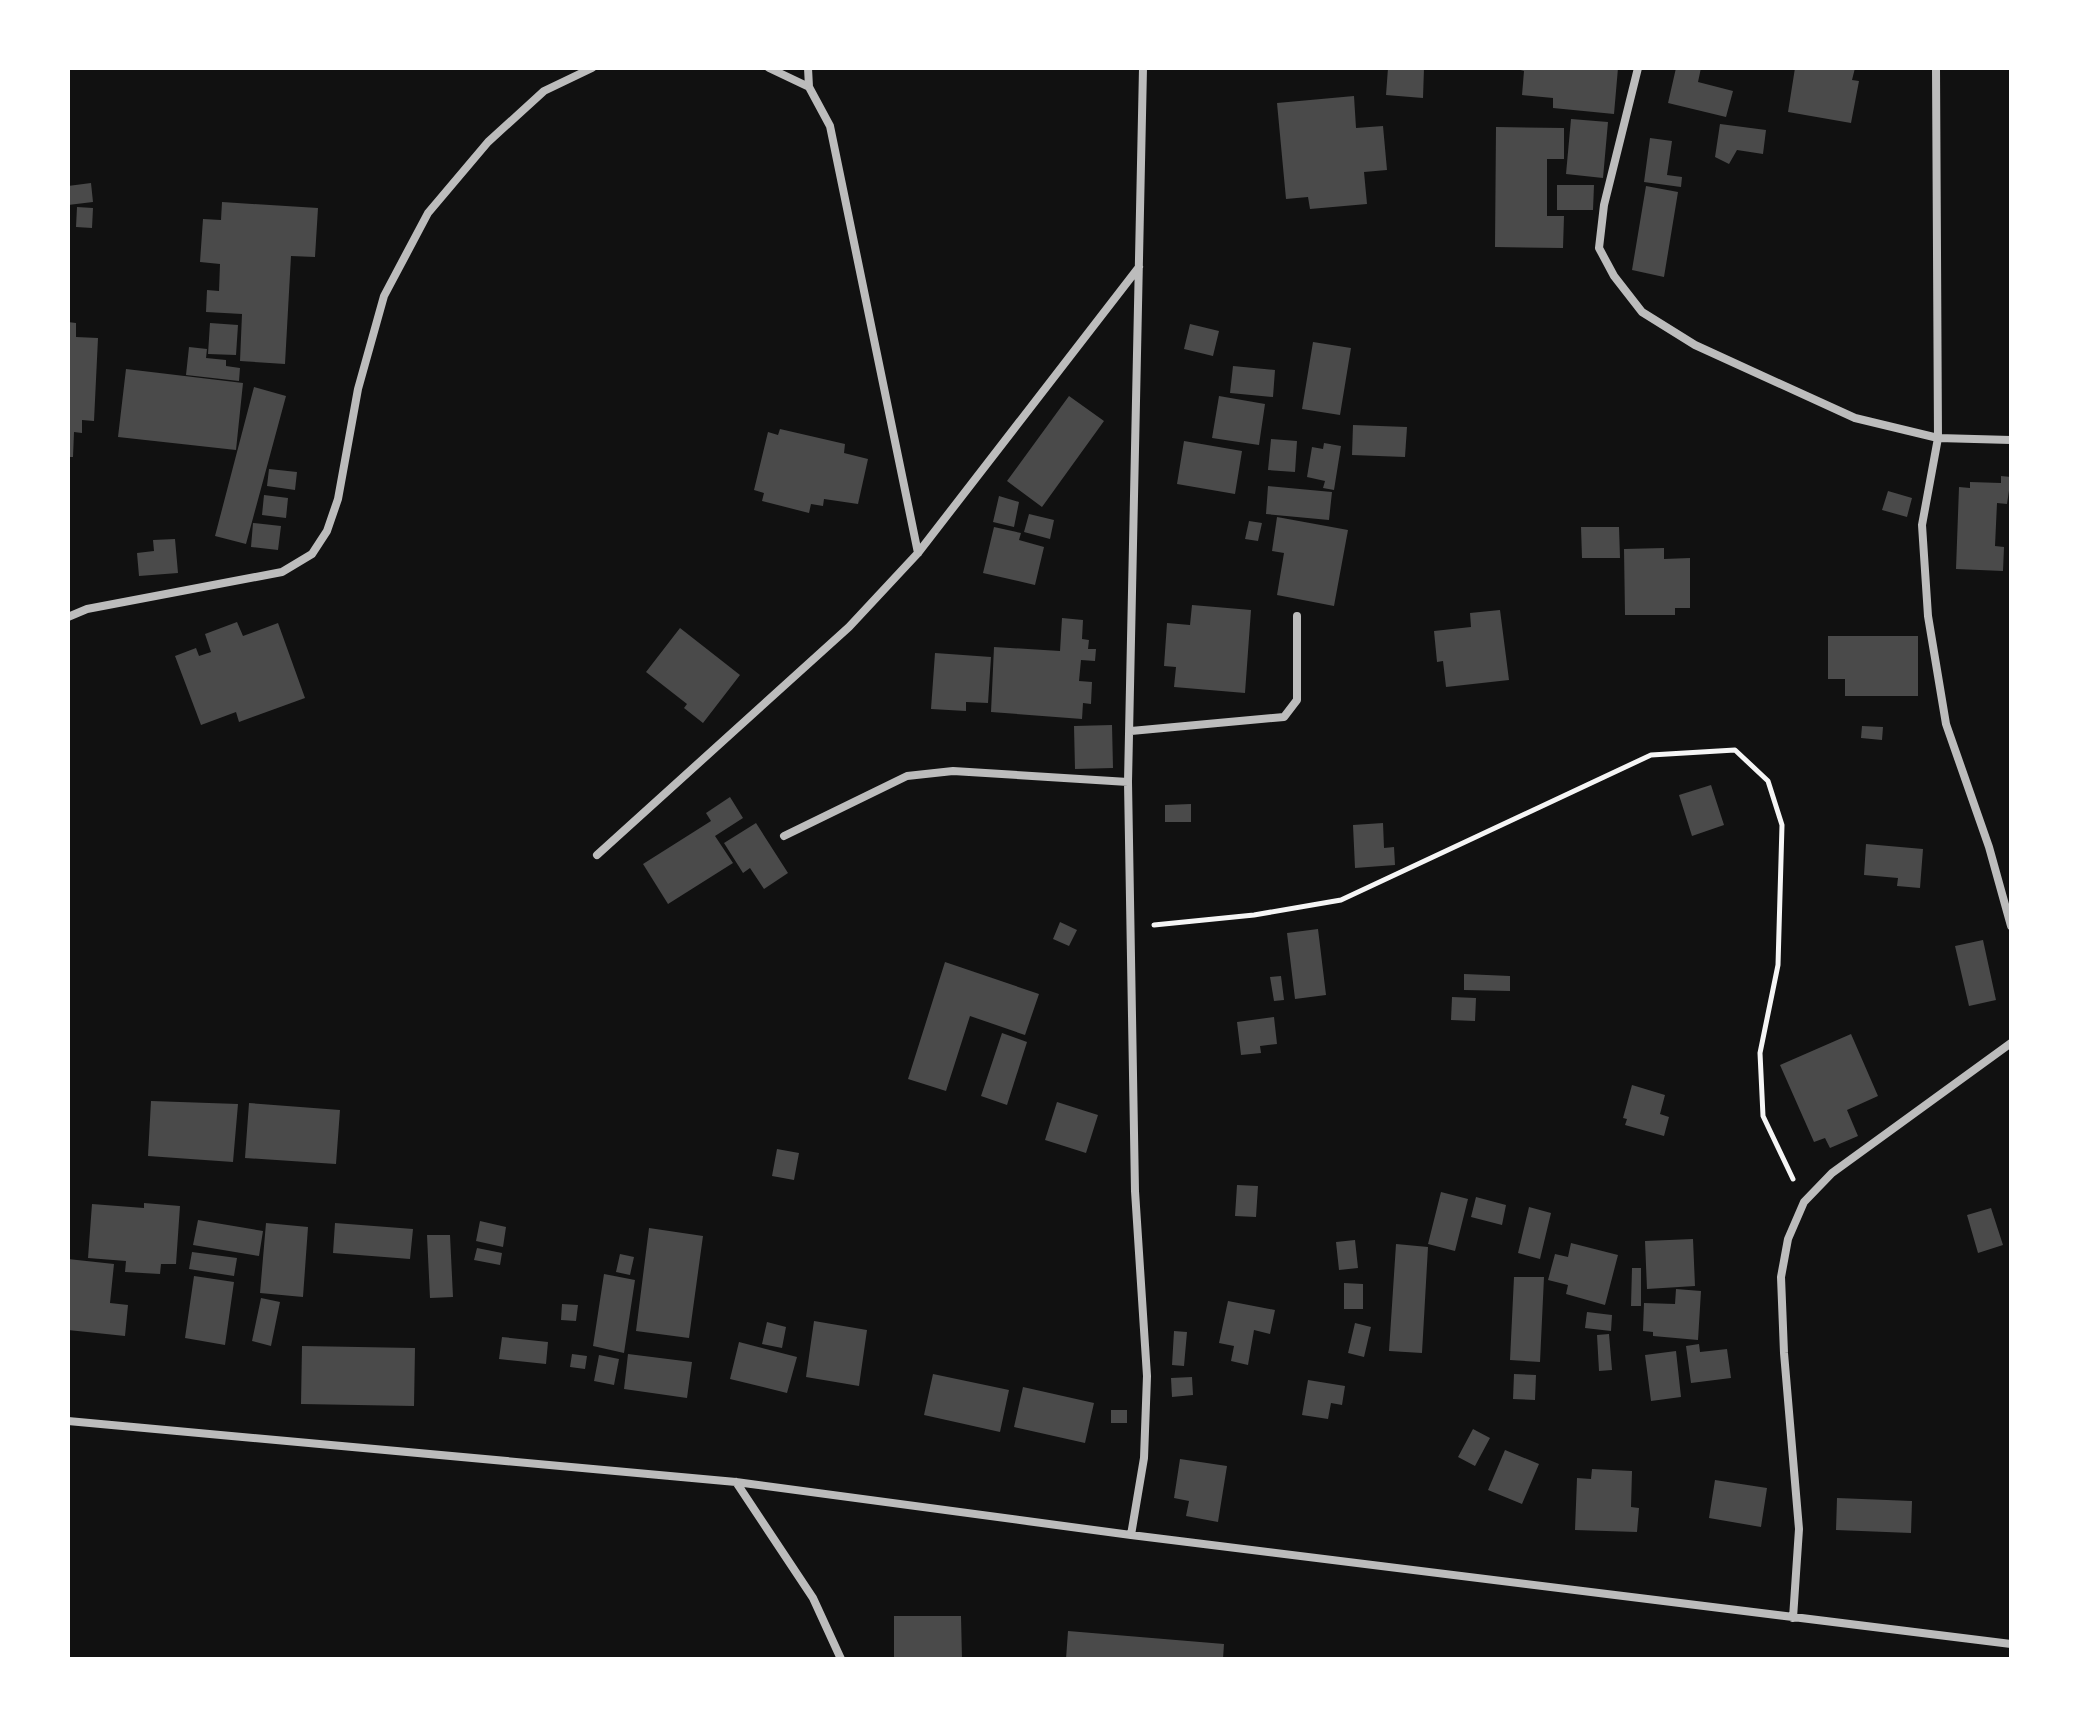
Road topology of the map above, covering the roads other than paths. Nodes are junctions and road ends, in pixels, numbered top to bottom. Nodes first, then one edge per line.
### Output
1 (592, 68) edge
2 (769, 68) edge
3 (808, 68) edge
4 (1143, 68) edge
5 (1638, 68) edge
6 (1936, 68) edge
7 (809, 87) junction
8 (1140, 266) junction
9 (1938, 438) junction
10 (2011, 440) edge
11 (918, 553) junction
12 (1297, 616) dead end
13 (68, 617) edge
14 (1131, 731) junction
15 (1128, 782) junction
16 (784, 836) dead end
17 (597, 855) dead end
18 (2011, 926) edge
19 (2011, 1043) edge
20 (68, 1421) edge
21 (736, 1482) junction
22 (1131, 1535) junction
23 (1793, 1618) junction
24 (2011, 1644) edge
25 (841, 1659) edge

1 - 13 street
2 - 7 street
3 - 7 street
4 - 8 street
5 - 9 street
6 - 9 street
7 - 11 street
8 - 11 street
8 - 14 street
9 - 10 street
9 - 18 street
11 - 17 street
12 - 14 street
14 - 15 street
15 - 16 street
15 - 22 street
19 - 23 street
20 - 21 street
21 - 22 street
21 - 25 street
22 - 23 street
23 - 24 street

